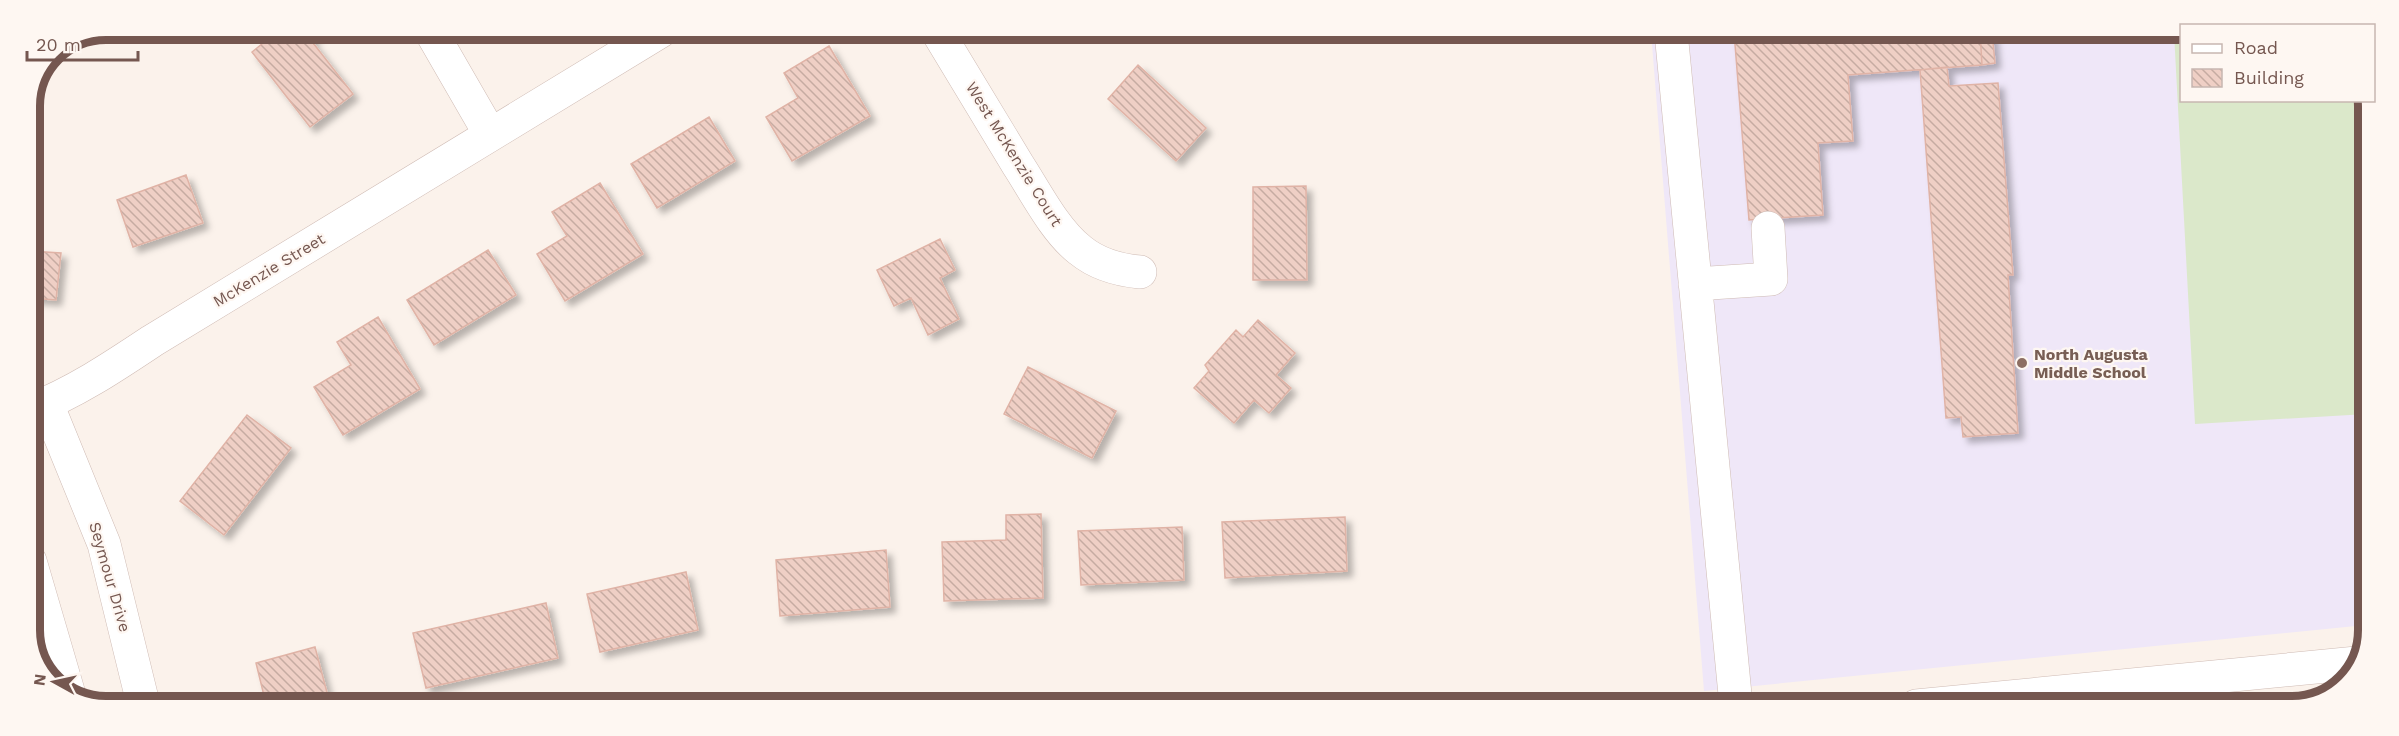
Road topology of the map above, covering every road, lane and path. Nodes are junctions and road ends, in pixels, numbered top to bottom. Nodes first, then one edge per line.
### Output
1 (436, 40) edge
2 (646, 40) edge
3 (942, 40) edge
4 (1672, 40) edge
5 (490, 134) junction
6 (1768, 228) dead end
7 (1140, 272) dead end
8 (1695, 284) junction
9 (41, 406) edge
10 (41, 412) edge
11 (41, 599) edge
12 (2348, 664) edge
13 (65, 680) edge
14 (141, 696) edge
15 (1735, 696) edge
16 (2019, 696) edge

1 - 5 street
2 - 5 street, McKenzie Street
3 - 7 street, West McKenzie Court
4 - 8 street
5 - 9 street, McKenzie Street
6 - 8 street
8 - 15 street
10 - 14 street, Seymour Drive
11 - 13 street
12 - 16 street

